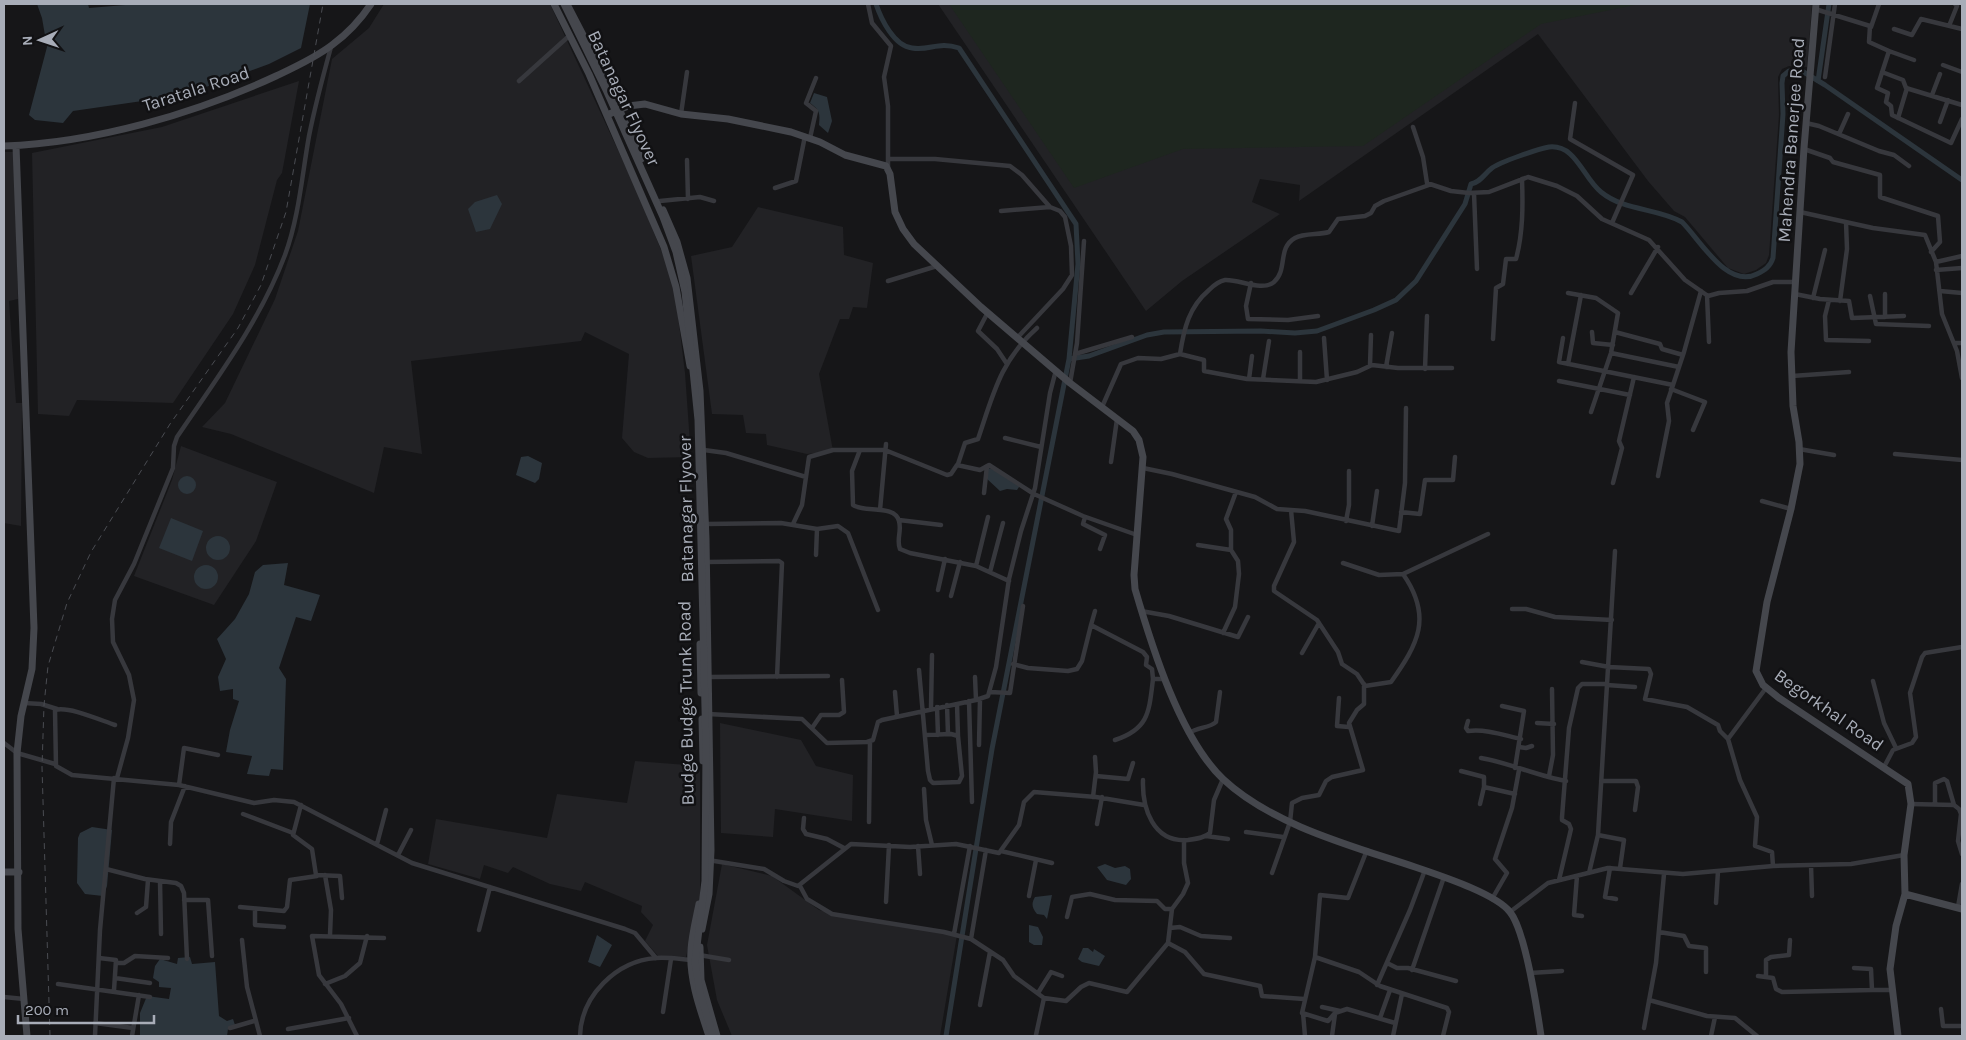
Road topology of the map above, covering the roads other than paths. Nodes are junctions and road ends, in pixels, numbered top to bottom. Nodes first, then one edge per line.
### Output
1 (371, 4) edge
2 (554, 4) edge
3 (566, 4) edge
4 (868, 4) edge
5 (1835, 4) edge
6 (1879, 4) edge
7 (1955, 4) edge
8 (1816, 6) edge
9 (1962, 7) edge
10 (1832, 15) junction
11 (1950, 26) junction
12 (1871, 27) junction
13 (1894, 29) dead end
14 (1962, 29) edge
15 (569, 36) junction
16 (331, 46) junction
17 (1889, 51) junction
18 (1914, 60) dead end
19 (1943, 65) dead end
20 (687, 72) dead end
21 (1882, 72) junction
22 (1962, 72) edge
23 (1940, 74) dead end
24 (1824, 76) dead end
25 (816, 78) dead end
26 (519, 81) dead end
27 (1907, 88) junction
28 (1932, 95) junction
29 (1948, 100) junction
30 (1575, 103) dead end
31 (1962, 105) edge
32 (620, 110) junction
33 (681, 114) junction
34 (1848, 114) dead end
35 (607, 115) junction
36 (1898, 118) junction
37 (1962, 120) edge
38 (1940, 122) dead end
39 (1806, 123) junction
40 (1413, 127) dead end
41 (1838, 134) junction
42 (808, 137) junction
43 (4, 146) edge
44 (16, 146) junction
45 (1804, 149) junction
46 (888, 158) junction
47 (687, 160) dead end
48 (1909, 166) dead end
49 (888, 170) junction
50 (1522, 179) junction
51 (1430, 184) junction
52 (775, 188) dead end
53 (1469, 193) junction
54 (688, 198) junction
55 (660, 201) junction
56 (714, 201) dead end
57 (1050, 207) junction
58 (1000, 211) dead end
59 (1800, 212) junction
60 (1846, 222) junction
61 (1612, 223) junction
62 (1084, 241) dead end
63 (1658, 247) junction
64 (1825, 250) dead end
65 (1931, 252) junction
66 (1962, 256) edge
67 (1936, 262) junction
68 (937, 266) junction
69 (1962, 268) edge
70 (1477, 269) dead end
71 (1936, 270) junction
72 (1796, 280) junction
73 (888, 281) dead end
74 (1251, 284) junction
75 (1701, 291) junction
76 (1940, 291) junction
77 (1962, 292) edge
78 (1568, 293) dead end
79 (1631, 293) dead end
80 (1795, 294) junction
81 (1885, 294) dead end
82 (1581, 295) junction
83 (1706, 295) junction
84 (1870, 296) dead end
85 (1813, 298) junction
86 (1829, 300) junction
87 (1840, 301) junction
88 (988, 312) junction
89 (1318, 316) dead end
90 (1427, 316) dead end
91 (1904, 316) dead end
92 (1873, 317) junction
93 (1885, 317) junction
94 (1929, 326) dead end
95 (1037, 328) dead end
96 (1592, 332) dead end
97 (1615, 332) junction
98 (1392, 333) dead end
99 (1371, 335) dead end
100 (1132, 337) dead end
101 (1324, 338) dead end
102 (1563, 338) dead end
103 (1020, 339) junction
104 (1493, 339) dead end
105 (1269, 341) dead end
106 (1870, 341) dead end
107 (1709, 342) dead end
108 (1954, 343) junction
109 (1962, 343) edge
110 (1613, 345) junction
111 (1300, 352) dead end
112 (1611, 353) junction
113 (1180, 354) junction
114 (1075, 355) junction
115 (1252, 356) dead end
116 (1683, 356) junction
117 (1007, 364) junction
118 (1568, 364) junction
119 (1370, 365) junction
120 (1386, 367) junction
121 (1679, 367) junction
122 (1452, 368) dead end
123 (1425, 369) junction
124 (1057, 371) junction
125 (1605, 371) junction
126 (1849, 372) dead end
127 (1792, 376) junction
128 (1634, 377) junction
129 (1962, 378) edge
130 (1249, 379) junction
131 (1263, 380) junction
132 (1327, 380) junction
133 (1300, 381) junction
134 (1558, 381) dead end
135 (1069, 382) junction
136 (1672, 387) junction
137 (1599, 389) junction
138 (1630, 395) junction
139 (1102, 406) junction
140 (1406, 408) dead end
141 (1591, 412) dead end
142 (1117, 418) junction
143 (1693, 430) dead end
144 (1005, 438) dead end
145 (886, 444) dead end
146 (1041, 447) junction
147 (1799, 449) junction
148 (704, 450) junction
149 (860, 450) junction
150 (885, 450) junction
151 (1895, 454) dead end
152 (1834, 455) dead end
153 (1455, 457) dead end
154 (1962, 460) edge
155 (1111, 462) dead end
156 (958, 464) junction
157 (987, 466) junction
158 (1142, 468) junction
159 (1349, 471) dead end
160 (1658, 476) dead end
161 (806, 477) junction
162 (1613, 483) dead end
163 (1377, 491) dead end
164 (984, 492) dead end
165 (1236, 492) junction
166 (1034, 494) junction
167 (1762, 501) dead end
168 (1791, 509) junction
169 (880, 510) junction
170 (1291, 510) junction
171 (1401, 512) junction
172 (988, 517) dead end
173 (1085, 517) junction
174 (899, 520) junction
175 (1346, 521) junction
176 (1003, 523) dead end
177 (706, 524) junction
178 (793, 524) junction
179 (941, 525) dead end
180 (1372, 526) junction
181 (816, 529) junction
182 (1488, 534) dead end
183 (1137, 535) junction
184 (1198, 545) dead end
185 (1100, 549) dead end
186 (1231, 550) junction
187 (1616, 551) dead end
188 (816, 555) dead end
189 (945, 559) junction
190 (706, 562) junction
191 (960, 562) junction
192 (1343, 564) dead end
193 (976, 566) junction
194 (990, 572) junction
195 (1403, 574) junction
196 (1009, 582) junction
197 (938, 590) dead end
198 (951, 596) dead end
199 (1023, 606) dead end
200 (1512, 609) dead end
201 (878, 610) dead end
202 (1142, 611) junction
203 (1095, 612) dead end
204 (1248, 617) dead end
205 (1612, 620) junction
206 (1319, 623) junction
207 (1090, 625) junction
208 (1223, 633) junction
209 (1962, 647) edge
210 (1302, 654) dead end
211 (932, 655) dead end
212 (1582, 662) dead end
213 (1013, 664) junction
214 (1609, 667) junction
215 (919, 670) dead end
216 (777, 676) junction
217 (828, 676) dead end
218 (975, 677) dead end
219 (709, 678) junction
220 (1153, 679) junction
221 (842, 680) dead end
222 (1166, 680) junction
223 (1873, 681) dead end
224 (1364, 684) junction
225 (1607, 684) junction
226 (1636, 687) dead end
227 (1766, 688) junction
228 (1552, 689) dead end
229 (895, 692) dead end
230 (1220, 692) dead end
231 (993, 693) junction
232 (1339, 698) dead end
233 (978, 700) junction
234 (969, 702) junction
235 (23, 703) junction
236 (957, 704) junction
237 (947, 705) junction
238 (1502, 706) dead end
239 (934, 708) junction
240 (57, 709) junction
241 (922, 710) junction
242 (706, 714) junction
243 (896, 716) junction
244 (1468, 720) dead end
245 (1537, 723) dead end
246 (1554, 724) junction
247 (115, 725) dead end
248 (1349, 727) junction
249 (812, 728) junction
250 (1188, 733) junction
251 (948, 734) junction
252 (925, 735) junction
253 (938, 735) junction
254 (958, 736) junction
255 (1521, 739) junction
256 (1728, 739) junction
257 (1115, 740) dead end
258 (870, 742) junction
259 (4, 743) edge
260 (980, 744) dead end
261 (1532, 746) dead end
262 (1519, 747) junction
263 (1896, 748) junction
264 (17, 753) junction
265 (218, 755) dead end
266 (1095, 756) dead end
267 (1481, 758) dead end
268 (1133, 763) dead end
269 (55, 764) junction
270 (1884, 767) junction
271 (1517, 769) junction
272 (1461, 771) dead end
273 (1096, 776) junction
274 (1549, 776) junction
275 (115, 778) junction
276 (1224, 779) junction
277 (1143, 780) dead end
278 (1566, 781) junction
279 (1601, 781) junction
280 (179, 785) junction
281 (185, 786) junction
282 (1484, 787) junction
283 (924, 789) dead end
284 (1515, 794) junction
285 (1094, 796) junction
286 (1102, 798) junction
287 (972, 802) dead end
288 (1480, 804) dead end
289 (1911, 804) junction
290 (1935, 804) junction
291 (301, 805) junction
292 (1144, 805) junction
293 (1954, 805) junction
294 (386, 810) dead end
295 (1635, 810) dead end
296 (242, 814) dead end
297 (1962, 815) edge
298 (804, 818) dead end
299 (869, 822) dead end
300 (1290, 822) junction
301 (1097, 824) dead end
302 (411, 830) dead end
303 (1246, 832) dead end
304 (293, 833) junction
305 (1598, 835) junction
306 (1206, 836) junction
307 (1283, 837) junction
308 (1228, 839) dead end
309 (1184, 840) junction
310 (170, 844) dead end
311 (377, 844) junction
312 (889, 845) junction
313 (932, 845) junction
314 (918, 846) junction
315 (971, 846) junction
316 (844, 848) junction
317 (985, 850) junction
318 (1367, 850) junction
319 (1001, 851) junction
320 (1962, 854) edge
321 (398, 855) junction
322 (1904, 855) junction
323 (707, 860) junction
324 (1036, 860) junction
325 (1052, 862) dead end
326 (1811, 865) junction
327 (1773, 866) junction
328 (1610, 868) junction
329 (1620, 868) junction
330 (106, 869) junction
331 (1425, 870) junction
332 (1718, 871) junction
333 (4, 872) edge
334 (19, 872) junction
335 (1272, 873) dead end
336 (1589, 873) junction
337 (920, 874) dead end
338 (1664, 874) junction
339 (325, 875) junction
340 (317, 876) junction
341 (1577, 876) junction
342 (1444, 877) junction
343 (148, 880) junction
344 (1559, 880) junction
345 (160, 881) junction
346 (1962, 884) edge
347 (490, 886) junction
348 (800, 886) junction
349 (1905, 894) junction
350 (1029, 896) dead end
351 (1812, 896) dead end
352 (342, 898) dead end
353 (1492, 899) junction
354 (1616, 899) dead end
355 (184, 900) junction
356 (886, 902) dead end
357 (1716, 903) dead end
358 (240, 907) dead end
359 (1960, 908) edge
360 (1172, 909) junction
361 (254, 910) junction
362 (1510, 912) junction
363 (137, 913) dead end
364 (1582, 916) dead end
365 (1067, 918) dead end
366 (284, 926) dead end
367 (1170, 928) junction
368 (479, 930) dead end
369 (1659, 932) junction
370 (162, 934) dead end
371 (955, 934) junction
372 (330, 935) junction
373 (367, 936) junction
374 (384, 938) dead end
375 (1230, 938) dead end
376 (970, 939) junction
377 (242, 940) dead end
378 (1790, 940) dead end
379 (1168, 943) junction
380 (990, 952) junction
381 (699, 955) junction
382 (212, 956) dead end
383 (1315, 957) junction
384 (99, 958) junction
385 (168, 958) dead end
386 (656, 958) junction
387 (187, 959) dead end
388 (671, 959) junction
389 (691, 960) junction
390 (729, 960) dead end
391 (116, 963) junction
392 (1387, 964) junction
393 (1854, 968) dead end
394 (1412, 970) junction
395 (1562, 971) dead end
396 (1706, 972) dead end
397 (1530, 973) junction
398 (1062, 976) dead end
399 (1758, 976) dead end
400 (1766, 977) junction
401 (115, 978) junction
402 (1456, 981) dead end
403 (150, 983) dead end
404 (58, 984) dead end
405 (325, 984) junction
406 (1377, 984) junction
407 (97, 988) junction
408 (114, 990) junction
409 (1390, 990) junction
410 (1872, 990) junction
411 (1891, 990) junction
412 (1038, 992) junction
413 (1402, 994) junction
414 (139, 995) junction
415 (4, 997) edge
416 (150, 997) dead end
417 (1044, 998) junction
418 (24, 999) junction
419 (1304, 999) junction
420 (1649, 1000) junction
421 (980, 1005) dead end
422 (1322, 1007) dead end
423 (1941, 1010) dead end
424 (663, 1012) dead end
425 (1338, 1012) junction
426 (1303, 1013) junction
427 (1715, 1017) junction
428 (349, 1018) junction
429 (1380, 1018) junction
430 (254, 1021) junction
431 (95, 1022) junction
432 (1395, 1023) junction
433 (1962, 1026) edge
434 (133, 1028) junction
435 (230, 1028) dead end
436 (1644, 1028) dead end
437 (288, 1029) dead end
438 (1036, 1035) dead end
439 (27, 1036) edge
440 (94, 1036) edge
441 (132, 1036) edge
442 (260, 1036) edge
443 (357, 1036) edge
444 (580, 1036) edge
445 (711, 1036) edge
446 (717, 1036) edge
447 (1304, 1036) edge
448 (1332, 1036) edge
449 (1394, 1036) edge
450 (1443, 1036) edge
451 (1541, 1036) edge
452 (1711, 1036) edge
453 (1757, 1036) edge
454 (1896, 1036) edge

1 - 16 street, Taratala Road
2 - 15 street, Budge Budge Trunk Road
3 - 32 street, Budge Budge Trunk Road
3 - 445 street, Batanagar Flyover, bridge
4 - 46 street
5 - 10 street
6 - 12 street
7 - 9 street
7 - 11 street
8 - 10 street
8 - 39 street, Mahendra Banerjee Road
10 - 12 street
10 - 24 street
11 - 13 street
11 - 14 street
12 - 17 street
15 - 26 street
15 - 35 street, Budge Budge Trunk Road
16 - 44 street, Taratala Road
16 - 275 street
17 - 18 street
17 - 21 street
19 - 22 street
20 - 33 street
21 - 27 street
21 - 36 street
23 - 28 street
25 - 42 street
27 - 28 street
27 - 36 street
28 - 29 street
29 - 31 street
29 - 38 street
30 - 61 street
32 - 33 street
32 - 35 street
32 - 55 street, Budge Budge Trunk Road
33 - 42 street
34 - 41 street
35 - 242 street, Budge Budge Trunk Road
36 - 37 street
39 - 41 street
39 - 45 street, Mahendra Banerjee Road
40 - 51 street
41 - 48 street
42 - 49 street
42 - 52 street
43 - 44 street, Taratala Road
44 - 235 street
45 - 59 street, Mahendra Banerjee Road
45 - 65 street
46 - 49 street
46 - 57 street
47 - 54 street
49 - 68 street
50 - 53 street
50 - 61 street
50 - 104 street
51 - 53 street
51 - 74 street
53 - 70 street
54 - 55 street
54 - 56 street
55 - 148 street, Budge Budge Trunk Road
57 - 58 street
57 - 103 street
59 - 60 street
59 - 72 street, Mahendra Banerjee Road
60 - 65 street
60 - 87 street
61 - 63 street
62 - 114 street
63 - 75 street
63 - 79 street
64 - 85 street
65 - 67 street
66 - 67 street
67 - 71 street
68 - 73 street
68 - 88 street
69 - 71 street
71 - 76 street
72 - 80 street, Begorkhal Road
72 - 83 street
74 - 89 street
74 - 113 street
75 - 83 street
75 - 116 street
76 - 77 street
76 - 108 street
78 - 82 street
80 - 85 street
80 - 127 street, Begorkhal Road
81 - 93 street
82 - 97 street
82 - 118 street
83 - 107 street
84 - 92 street
85 - 86 street
86 - 87 street
86 - 106 street
87 - 92 street
88 - 103 street
88 - 117 street
90 - 123 street
91 - 93 street
92 - 93 street
92 - 94 street
95 - 103 street
96 - 110 street
97 - 110 street
97 - 116 street
98 - 120 street
99 - 119 street
100 - 114 street
101 - 132 street
102 - 118 street
103 - 117 street
103 - 124 street
105 - 131 street
108 - 109 street
108 - 129 street
110 - 112 street
111 - 133 street
112 - 121 street
112 - 125 street
113 - 130 street
113 - 139 street
114 - 135 street
115 - 130 street
116 - 121 street
117 - 156 street
118 - 125 street
119 - 120 street
119 - 132 street
120 - 123 street
121 - 136 street
122 - 123 street
124 - 135 street
124 - 146 street
125 - 128 street
125 - 137 street
126 - 127 street
127 - 147 street, Begorkhal Road
128 - 136 street
128 - 138 street
130 - 131 street
131 - 133 street
132 - 133 street
134 - 137 street
135 - 139 street
136 - 143 street
136 - 160 street
137 - 138 street
137 - 141 street
138 - 162 street
139 - 142 street
140 - 171 street
142 - 155 street
142 - 158 street
144 - 146 street
145 - 150 street
146 - 166 street
147 - 152 street
147 - 168 street, Begorkhal Road
148 - 161 street
148 - 177 street, Budge Budge Trunk Road
149 - 150 street
149 - 161 street
149 - 169 street
150 - 156 street
150 - 169 street
151 - 154 street
153 - 171 street
156 - 157 street
157 - 164 street
157 - 166 street
158 - 165 street
158 - 183 street
159 - 175 street
161 - 178 street
163 - 180 street
165 - 170 street
165 - 186 street
166 - 173 street
166 - 196 street
167 - 168 street
168 - 227 street, Begorkhal Road
169 - 174 street
170 - 175 street
170 - 206 street
171 - 180 street
172 - 193 street
173 - 183 street
173 - 185 street
174 - 179 street
174 - 189 street
175 - 180 street
176 - 194 street
177 - 178 street
177 - 190 street, Budge Budge Trunk Road
178 - 181 street
181 - 188 street
181 - 201 street
182 - 195 street
183 - 202 street
184 - 186 street
186 - 208 street
187 - 205 street
189 - 191 street
189 - 197 street
190 - 216 street
190 - 219 street, Budge Budge Trunk Road
191 - 193 street
191 - 198 street
192 - 195 street
193 - 194 street
194 - 196 street
195 - 224 street
196 - 231 street
199 - 213 street
200 - 205 street
202 - 208 street
202 - 222 street
203 - 207 street
204 - 208 street
205 - 214 street
206 - 210 street
206 - 224 street
207 - 213 street
207 - 220 street
209 - 263 street
211 - 239 street
212 - 214 street
213 - 231 street
214 - 225 street
214 - 256 street
215 - 241 street
216 - 217 street
216 - 219 street
218 - 233 street
219 - 242 street, Budge Budge Trunk Road
220 - 222 street
220 - 257 street
221 - 249 street
222 - 250 street
223 - 263 street
224 - 248 street
225 - 226 street
225 - 278 street
225 - 279 street
227 - 256 street
227 - 270 street, Begorkhal Road
228 - 246 street
229 - 243 street
230 - 250 street
231 - 233 street
232 - 248 street
233 - 234 street
233 - 260 street
234 - 236 street
234 - 287 street
235 - 240 street
235 - 264 street
236 - 237 street
236 - 254 street
237 - 239 street
237 - 251 street
238 - 255 street
239 - 241 street
239 - 253 street
240 - 247 street
240 - 269 street
241 - 243 street
241 - 252 street
242 - 249 street
242 - 323 street, Budge Budge Trunk Road
243 - 258 street
244 - 255 street
245 - 246 street
246 - 274 street
248 - 300 street
249 - 258 street
250 - 276 street
251 - 253 street
251 - 254 street
252 - 253 street
252 - 254 street
255 - 262 street
256 - 327 street
258 - 299 street
259 - 264 street
261 - 262 street
262 - 271 street
263 - 270 street
264 - 269 street
264 - 334 street
265 - 280 street
266 - 273 street
267 - 271 street
268 - 273 street
269 - 275 street
270 - 289 street, Begorkhal Road
271 - 274 street
271 - 284 street
272 - 282 street
273 - 285 street
274 - 278 street
275 - 280 street
275 - 330 street
276 - 300 street
276 - 306 street
277 - 292 street
278 - 344 street
279 - 295 street
279 - 305 street
280 - 281 street
281 - 291 street
281 - 310 street
282 - 284 street
282 - 288 street
283 - 313 street
284 - 353 street
285 - 286 street
285 - 319 street
286 - 292 street
286 - 301 street
289 - 290 street
289 - 322 street, Begorkhal Road
290 - 293 street
290 - 293 street
291 - 304 street
291 - 311 street
292 - 309 street
293 - 297 street
294 - 311 street
296 - 304 street
297 - 320 street
298 - 316 street
300 - 307 street
300 - 318 street
302 - 321 street
303 - 307 street
304 - 340 street
305 - 329 street
305 - 336 street
306 - 308 street
306 - 309 street
307 - 335 street
309 - 360 street
311 - 321 street
312 - 314 street
312 - 316 street
312 - 356 street
313 - 314 street
313 - 315 street
314 - 337 street
315 - 317 street
315 - 371 street
316 - 348 street
317 - 319 street
317 - 376 street
318 - 331 street
318 - 383 street
319 - 324 street
321 - 347 street
322 - 326 street
322 - 349 street, Begorkhal Road
323 - 348 street
323 - 381 street, Budge Budge Trunk Road
323 - 389 street, Budge Budge Trunk Road
324 - 325 street
324 - 350 street
326 - 327 street
326 - 351 street
327 - 332 street
328 - 329 street
328 - 336 street
328 - 354 street
329 - 338 street
330 - 343 street
330 - 384 street
331 - 342 street
331 - 392 street
332 - 338 street
332 - 357 street
333 - 334 street
334 - 418 street
336 - 341 street
338 - 369 street
339 - 340 street
339 - 352 street
339 - 372 street
340 - 361 street
341 - 344 street
341 - 364 street
342 - 353 street
342 - 394 street
343 - 345 street
343 - 363 street
344 - 362 street
345 - 355 street
345 - 370 street
346 - 359 street
347 - 368 street
347 - 386 street
348 - 371 street
349 - 359 street
349 - 411 street, Begorkhal Road
353 - 362 street
355 - 382 street
355 - 387 street
358 - 361 street
360 - 365 street
360 - 367 street
361 - 366 street
362 - 397 street
367 - 375 street
367 - 379 street
369 - 396 street
369 - 420 street
371 - 376 street
372 - 373 street
372 - 405 street
373 - 374 street
373 - 405 street
376 - 380 street
377 - 430 street
378 - 400 street
379 - 417 street
379 - 419 street
380 - 412 street
380 - 421 street
381 - 390 street
381 - 446 street, Budge Budge Trunk Road
383 - 406 street
383 - 419 street
384 - 391 street
384 - 407 street
385 - 391 street
386 - 388 street
386 - 444 street
388 - 389 street
388 - 424 street
389 - 445 street, Budge Budge Trunk Road
391 - 401 street
392 - 394 street
392 - 406 street
393 - 410 street
394 - 402 street
395 - 397 street
397 - 451 street
398 - 412 street
399 - 400 street
400 - 410 street
401 - 403 street
401 - 408 street
404 - 407 street
405 - 428 street
406 - 409 street
407 - 408 street
407 - 431 street
408 - 414 street
409 - 413 street
409 - 429 street
410 - 411 street
411 - 454 street, Begorkhal Road
412 - 417 street
413 - 432 street
413 - 450 street
414 - 416 street
414 - 434 street
415 - 418 street
417 - 438 street
418 - 439 street
419 - 426 street
420 - 427 street
420 - 436 street
422 - 425 street
423 - 433 street
425 - 426 street
425 - 429 street
425 - 448 street
426 - 447 street
427 - 452 street
427 - 453 street
428 - 437 street
428 - 443 street
429 - 432 street
430 - 435 street
430 - 442 street
431 - 434 street
431 - 440 street
432 - 449 street
434 - 441 street

